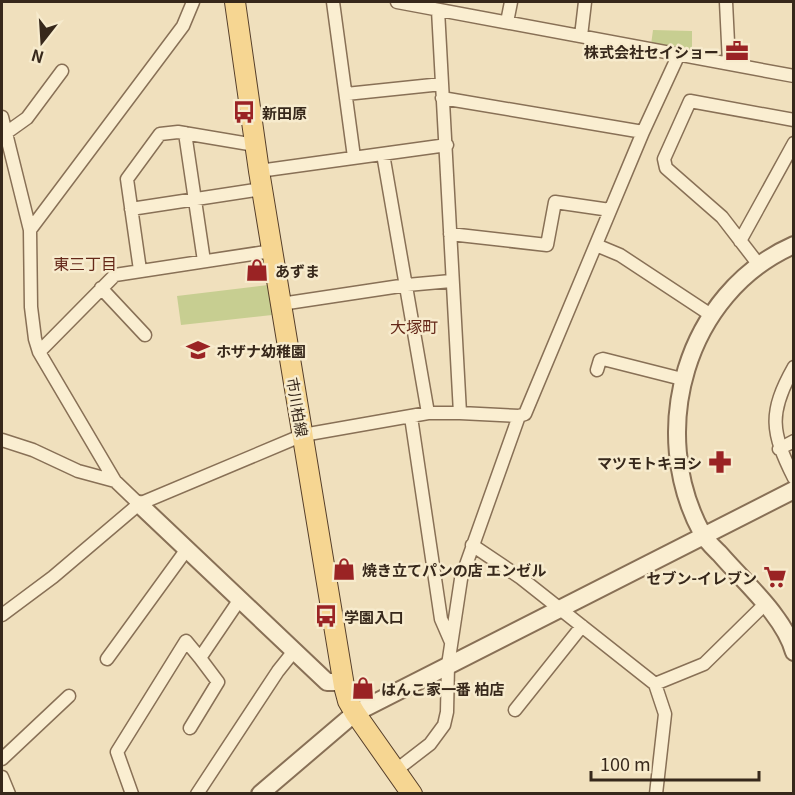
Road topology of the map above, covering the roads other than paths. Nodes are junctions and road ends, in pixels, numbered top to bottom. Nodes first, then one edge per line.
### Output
1 (194, 2) edge
2 (235, 2) edge
3 (333, 2) edge
4 (397, 2) edge
5 (511, 2) edge
6 (585, 2) edge
7 (726, 2) edge
8 (438, 10) junction
9 (507, 22) junction
10 (581, 36) junction
11 (679, 54) junction
12 (729, 63) junction
13 (62, 70) dead end
14 (794, 76) edge
15 (442, 84) junction
16 (346, 94) junction
17 (442, 98) junction
18 (2, 117) edge
19 (794, 120) edge
20 (643, 132) junction
21 (6, 133) junction
22 (185, 133) junction
23 (794, 143) edge
24 (255, 145) junction
25 (447, 146) junction
26 (383, 154) junction
27 (354, 157) junction
28 (260, 180) junction
29 (195, 199) junction
30 (131, 209) junction
31 (610, 210) junction
32 (30, 230) junction
33 (450, 234) junction
34 (740, 241) junction
35 (596, 244) junction
36 (794, 246) edge
37 (272, 251) junction
38 (204, 261) junction
39 (759, 265) junction
40 (140, 270) junction
41 (452, 281) junction
42 (407, 285) junction
43 (101, 288) junction
44 (281, 304) junction
45 (711, 315) junction
46 (145, 335) dead end
47 (39, 351) junction
48 (794, 367) edge
49 (597, 370) dead end
50 (682, 379) junction
51 (460, 412) junction
52 (428, 413) junction
53 (519, 416) junction
54 (411, 417) junction
55 (303, 435) junction
56 (2, 440) edge
57 (794, 441) edge
58 (779, 449) junction
59 (794, 478) edge
60 (115, 481) junction
61 (794, 490) edge
62 (139, 504) junction
63 (702, 535) junction
64 (472, 545) junction
65 (187, 549) junction
66 (240, 599) junction
67 (765, 604) junction
68 (561, 609) junction
69 (2, 615) edge
70 (582, 626) junction
71 (789, 626) edge
72 (451, 643) junction
73 (294, 651) junction
74 (794, 652) edge
75 (107, 658) dead end
76 (200, 658) junction
77 (448, 665) junction
78 (343, 682) junction
79 (655, 684) junction
80 (69, 696) dead end
81 (515, 710) dead end
82 (355, 713) junction
83 (189, 728) dead end
84 (2, 759) edge
85 (395, 771) junction
86 (2, 777) edge
87 (9, 794) edge
88 (132, 794) edge
89 (197, 794) edge
90 (260, 794) edge
91 (412, 794) edge
92 (656, 794) edge

1 - 32 street
2 - 24 main road, 市川柏線
3 - 16 street
4 - 8 street
5 - 9 street
6 - 10 street
7 - 12 street
8 - 9 street
8 - 15 street
9 - 10 street
10 - 11 street
11 - 12 street
11 - 20 street
12 - 14 street
13 - 21 street
15 - 16 street
15 - 17 street
16 - 27 street
17 - 20 street
17 - 25 street
18 - 21 street
19 - 34 street
20 - 31 street
21 - 32 street
22 - 24 street
22 - 29 street
22 - 30 street
23 - 34 street
24 - 28 main road, 市川柏線
25 - 26 street
25 - 33 street
26 - 27 street
26 - 42 street
27 - 28 street
28 - 29 street
28 - 37 main road, 市川柏線
29 - 30 street
29 - 38 street
30 - 40 street
31 - 33 street
31 - 35 street
32 - 47 street
33 - 41 street
34 - 39 street
35 - 45 street
35 - 53 street
36 - 39 street
37 - 38 street
37 - 44 main road, 市川柏線
38 - 40 street
39 - 45 street
40 - 43 street
41 - 42 street
41 - 51 street
42 - 44 street
42 - 52 street
43 - 46 street
43 - 47 street
44 - 55 main road, 市川柏線
45 - 50 street
47 - 60 street
48 - 58 street
49 - 50 street
50 - 63 street
51 - 52 street
51 - 53 street
52 - 54 street
53 - 64 street
54 - 55 street
54 - 72 street
55 - 62 street
55 - 78 main road, 市川柏線
56 - 60 street
57 - 58 street
58 - 59 street
60 - 62 street
61 - 63 street
62 - 65 street
62 - 69 street
63 - 67 street
63 - 68 street
64 - 68 street
64 - 72 street
65 - 66 street
65 - 75 street
66 - 73 street
66 - 76 street
67 - 71 street
67 - 79 street
68 - 70 street
68 - 77 street
70 - 79 street
70 - 81 street
71 - 74 street
72 - 77 street
73 - 78 street
73 - 89 street
76 - 83 street
76 - 88 street
77 - 82 street
77 - 85 street
78 - 82 main road, 市川柏線
79 - 92 street
80 - 84 street
82 - 85 main road, 市川柏線
82 - 90 street
85 - 91 main road, 市川柏線
86 - 87 street

